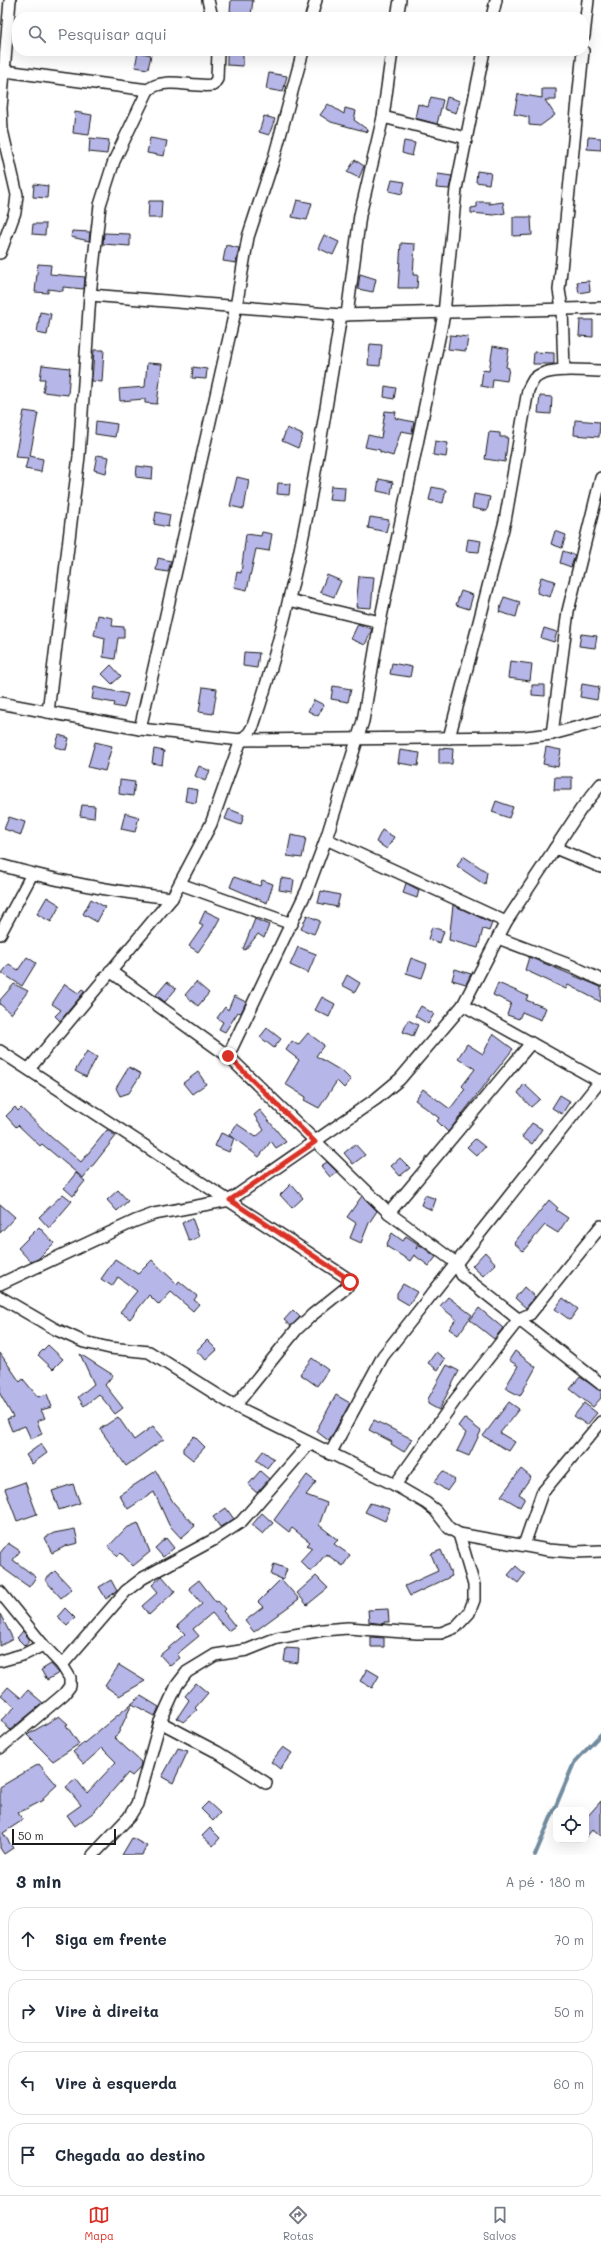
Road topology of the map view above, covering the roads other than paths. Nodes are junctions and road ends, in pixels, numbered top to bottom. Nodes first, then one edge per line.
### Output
1 (10, 0) edge
2 (208, 0) edge
3 (316, 0) edge
4 (400, 0) edge
5 (496, 0) edge
6 (588, 0) edge
7 (211, 12) edge
8 (312, 12) edge
9 (398, 12) edge
10 (493, 12) edge
11 (587, 12) edge
12 (218, 56) edge
13 (302, 56) edge
14 (391, 56) edge
15 (483, 56) edge
16 (582, 56) edge
17 (5, 71) junction
18 (148, 90) junction
19 (383, 117) junction
20 (466, 138) junction
21 (0, 253) edge
22 (90, 295) junction
23 (236, 307) junction
24 (562, 308) junction
25 (601, 308) edge
26 (444, 314) junction
27 (344, 315) junction
28 (564, 370) junction
29 (601, 371) edge
30 (601, 478) edge
31 (289, 600) junction
32 (380, 622) junction
33 (0, 703) edge
34 (48, 712) junction
35 (601, 721) edge
36 (140, 729) junction
37 (552, 734) junction
38 (449, 738) junction
39 (357, 739) junction
40 (241, 740) junction
41 (601, 784) edge
42 (326, 839) junction
43 (555, 848) junction
44 (0, 865) edge
45 (601, 867) edge
46 (32, 874) junction
47 (180, 884) junction
48 (172, 898) junction
49 (506, 922) junction
50 (292, 924) junction
51 (0, 934) edge
52 (498, 938) junction
53 (110, 971) junction
54 (601, 980) edge
55 (463, 1005) junction
56 (531, 1043) junction
57 (0, 1050) edge
58 (228, 1056) junction
59 (29, 1069) junction
60 (601, 1081) edge
61 (315, 1142) junction
62 (230, 1200) junction
63 (389, 1213) junction
64 (601, 1226) edge
65 (456, 1263) junction
66 (0, 1284) edge
67 (0, 1297) edge
68 (519, 1319) junction
69 (601, 1384) edge
70 (235, 1406) junction
71 (601, 1422) edge
72 (309, 1444) junction
73 (330, 1454) junction
74 (395, 1486) junction
75 (459, 1534) junction
76 (524, 1545) junction
77 (601, 1551) edge
78 (0, 1592) edge
79 (43, 1645) junction
80 (0, 1661) edge
81 (62, 1665) junction
82 (160, 1722) junction
83 (0, 1748) edge
84 (266, 1783) dead end
85 (93, 1855) edge

1 - 17 street
2 - 7 street
3 - 8 street
4 - 9 street
5 - 10 street
6 - 11 street
12 - 18 street
13 - 23 street
14 - 19 street
15 - 20 street
16 - 24 street
17 - 18 street
17 - 21 street
18 - 22 street
19 - 20 street
19 - 27 street
20 - 26 street
22 - 23 street
22 - 34 street
23 - 27 street
23 - 36 street
24 - 25 street
24 - 26 street
24 - 28 street
26 - 27 street
26 - 32 street
27 - 31 street
28 - 29 street
28 - 38 street
30 - 37 street
31 - 32 street
31 - 40 street
32 - 39 street
33 - 34 street
34 - 36 street
35 - 37 street
36 - 40 street
37 - 38 street
38 - 39 street
39 - 40 street
39 - 42 street
40 - 47 street
41 - 43 street
42 - 49 street
42 - 50 street
43 - 45 street
43 - 49 street
44 - 46 street
46 - 48 street
46 - 51 street
47 - 48 street
47 - 50 street
48 - 53 street
49 - 52 street
50 - 58 street
52 - 54 street
52 - 55 street
53 - 58 street
53 - 59 street
55 - 56 street
55 - 61 street
56 - 60 street
56 - 63 street
57 - 59 street
58 - 61 street
59 - 62 street
60 - 65 street
61 - 62 street
61 - 63 street
62 - 66 street
62 - 70 street
63 - 65 street
64 - 68 street
65 - 68 street
65 - 73 street
67 - 70 street
68 - 69 street
68 - 74 street
70 - 72 street
71 - 76 street
72 - 73 street
72 - 81 street
73 - 74 street
74 - 75 street
75 - 76 street
75 - 82 street
76 - 77 street
78 - 79 street
79 - 80 street
79 - 81 street
81 - 83 street
82 - 84 street
82 - 85 street

